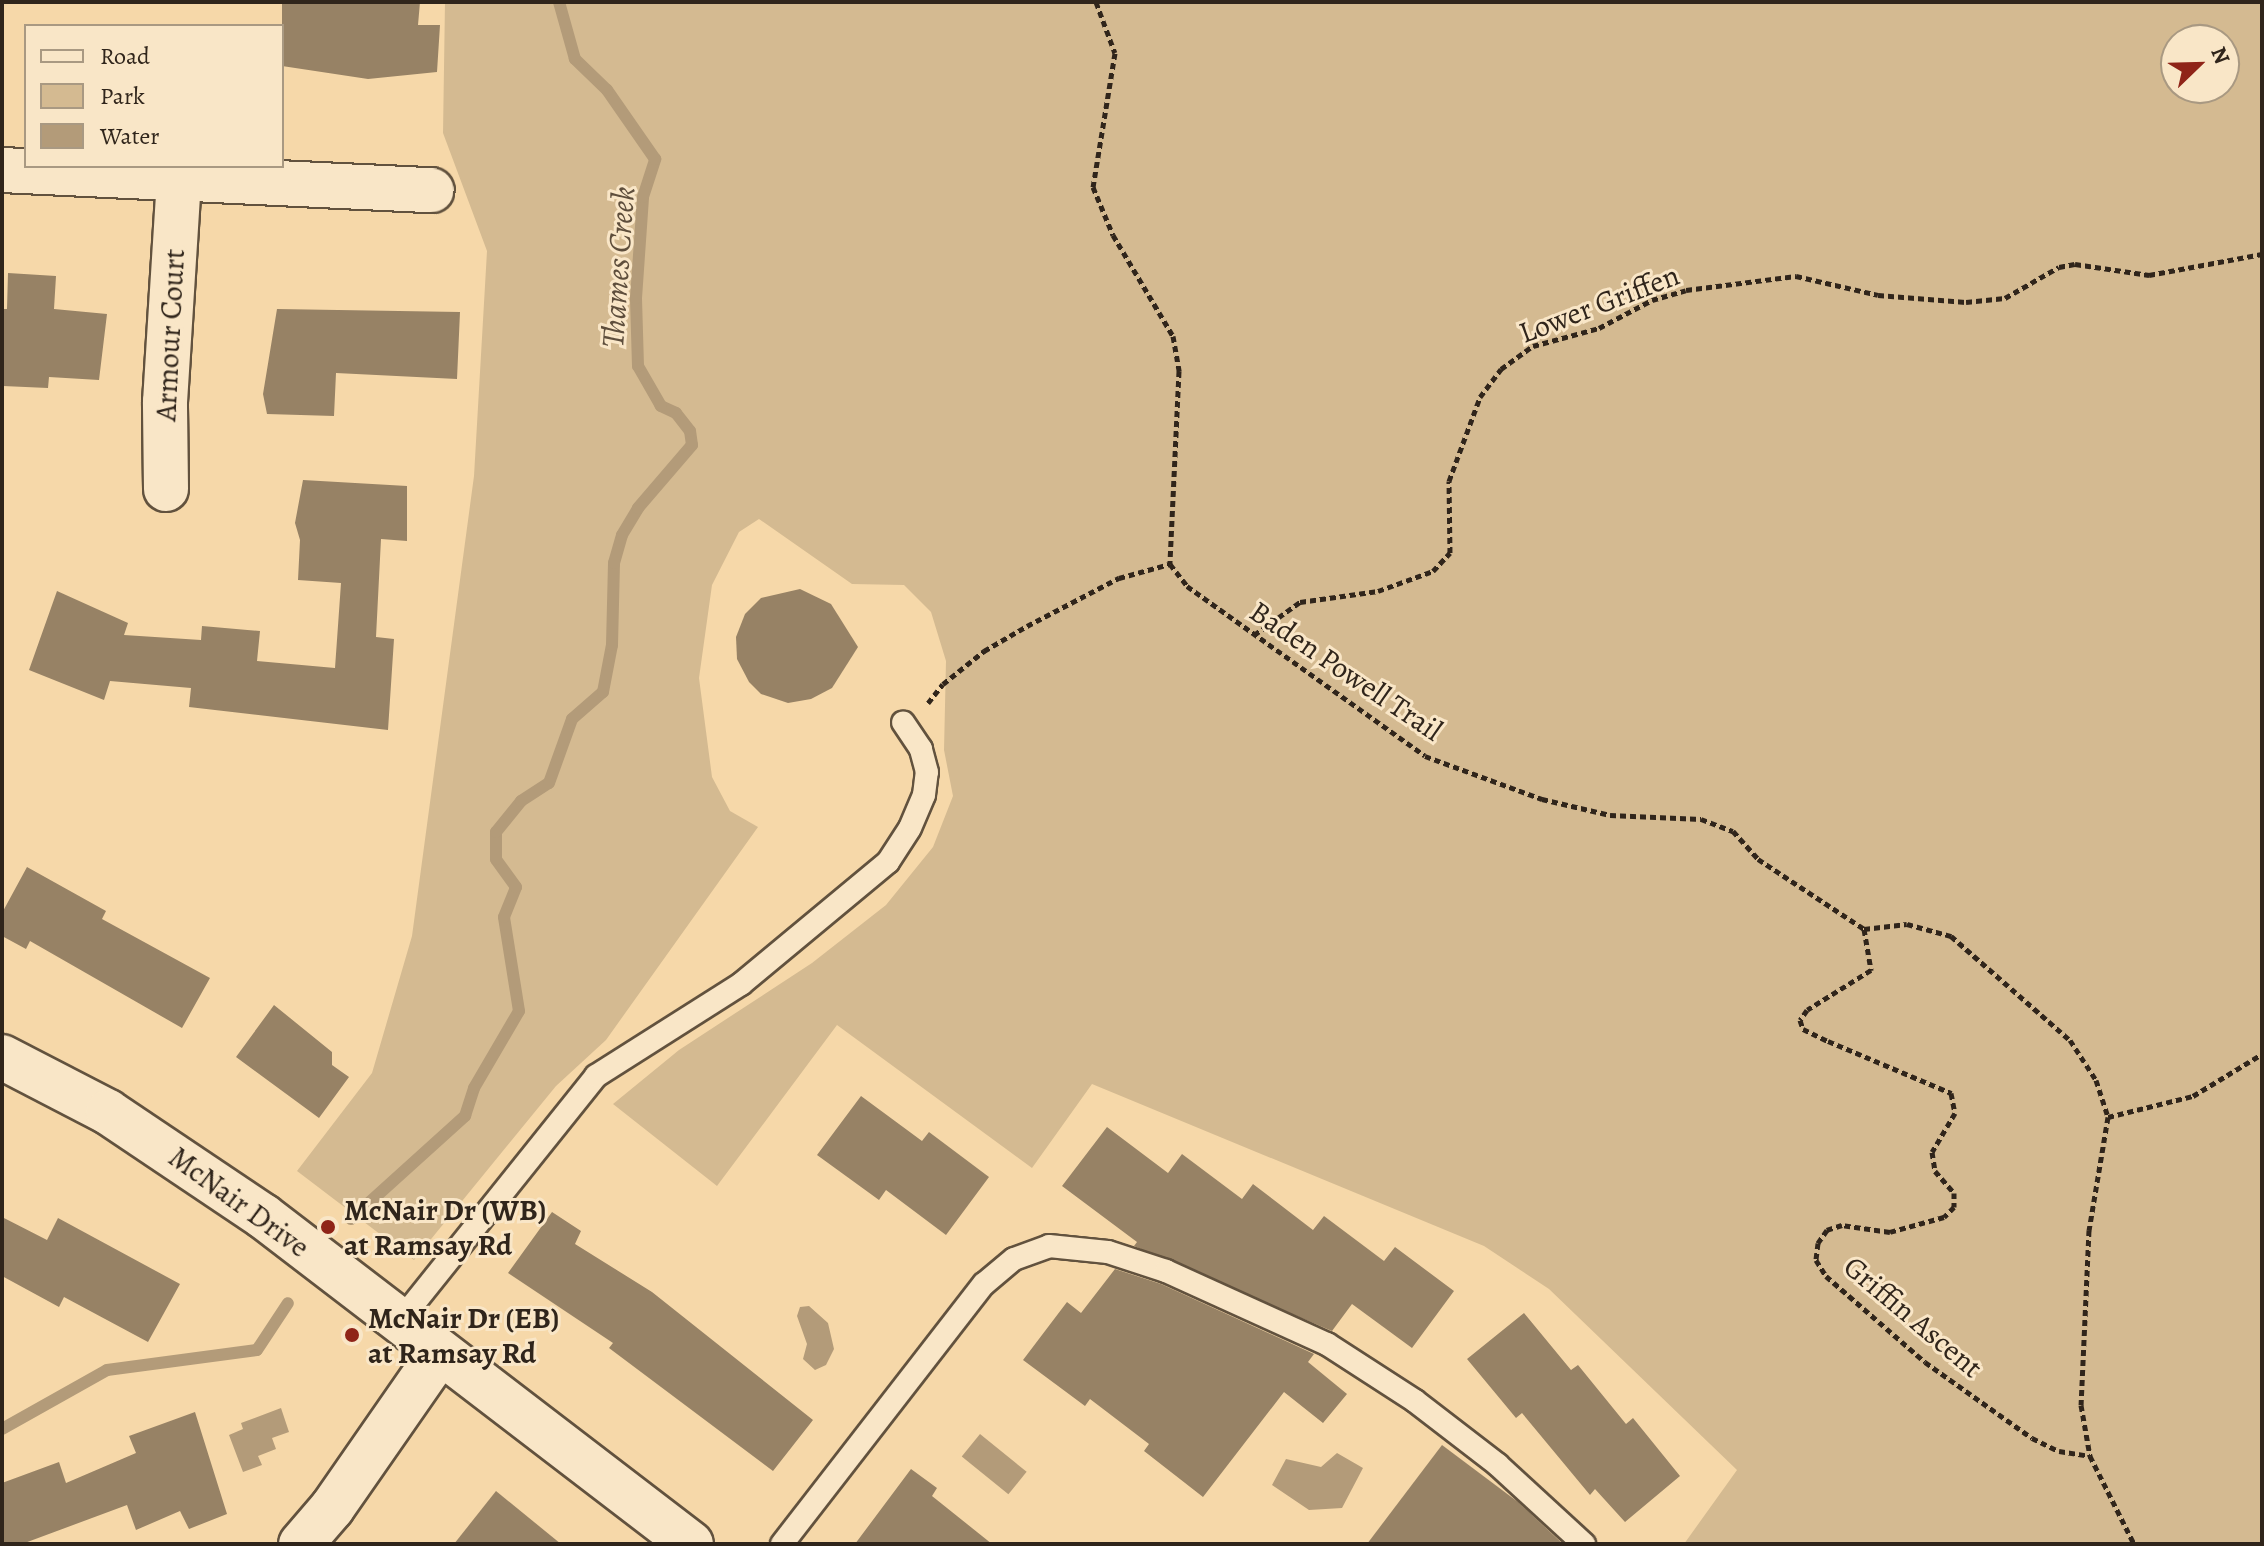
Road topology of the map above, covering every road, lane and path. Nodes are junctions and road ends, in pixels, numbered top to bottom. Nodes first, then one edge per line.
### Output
1 (1096, 2) edge
2 (2, 170) edge
3 (179, 180) junction
4 (432, 190) dead end
5 (2262, 254) edge
6 (166, 489) dead end
7 (1170, 564) junction
8 (1254, 635) junction
9 (905, 725) joint
10 (1864, 929) junction
11 (2262, 1054) edge
12 (2, 1057) edge
13 (2108, 1117) junction
14 (399, 1322) junction
15 (439, 1354) junction
16 (2090, 1456) junction
17 (301, 1544) edge
18 (691, 1544) edge
19 (782, 1544) edge
20 (1584, 1544) edge
21 (2134, 1544) edge

1 - 7 path
2 - 3 street
3 - 4 street
3 - 6 street, Armour Court
5 - 8 path, Lower Griffen
7 - 8 path, Baden Powell Trail
7 - 9 path
8 - 10 path, Baden Powell Trail
9 - 14 lane
10 - 13 path
10 - 16 path, Griffin Ascent
11 - 13 path
12 - 14 street, McNair Drive
13 - 16 path
14 - 15 street, McNair Drive
15 - 17 street
15 - 18 street, McNair Drive
16 - 21 path
19 - 20 lane

